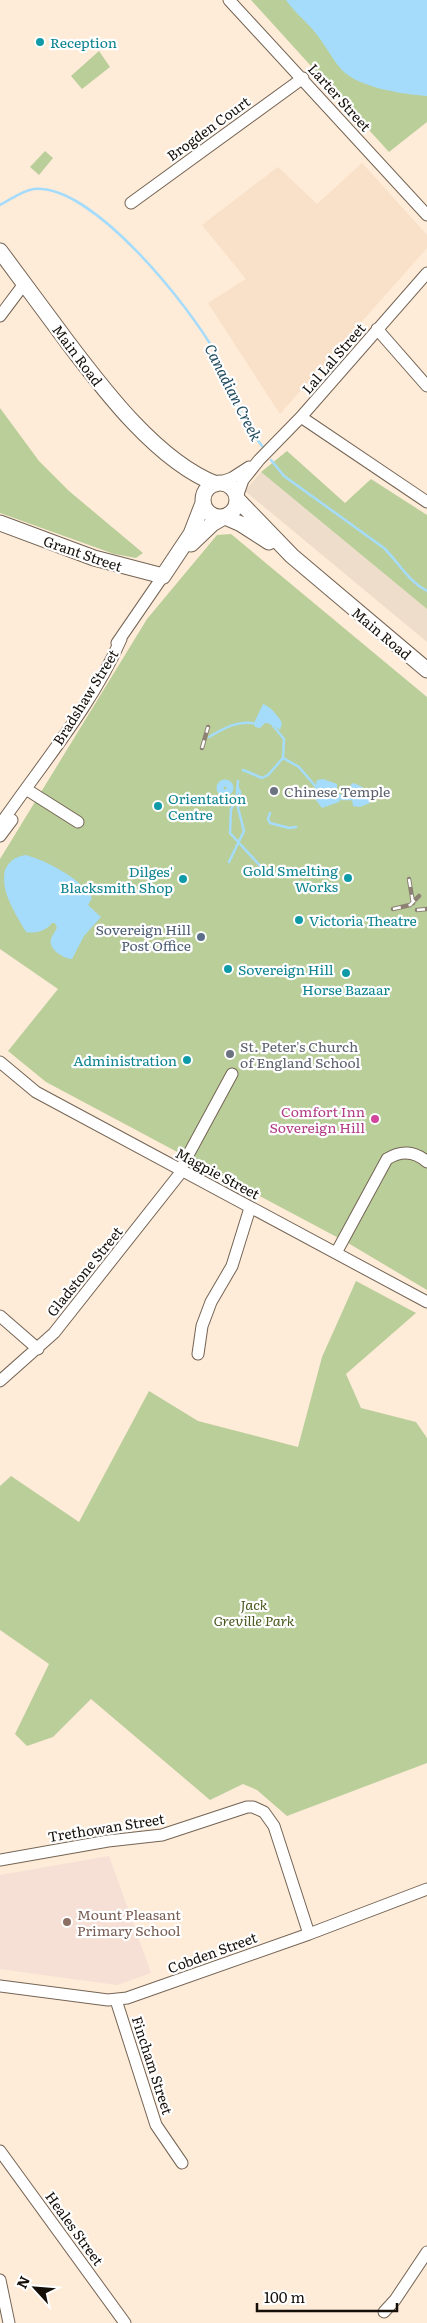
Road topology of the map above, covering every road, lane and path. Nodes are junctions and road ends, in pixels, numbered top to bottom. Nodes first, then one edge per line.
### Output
1 (229, 0) edge
2 (303, 78) junction
3 (131, 203) dead end
4 (427, 215) edge
5 (0, 251) edge
6 (427, 274) edge
7 (24, 284) junction
8 (0, 316) edge
9 (378, 329) junction
10 (427, 386) edge
11 (301, 417) junction
12 (165, 451) junction
13 (259, 460) junction
14 (217, 483) junction
15 (237, 498) junction
16 (203, 502) junction
17 (427, 502) edge
18 (224, 517) junction
19 (0, 523) edge
20 (292, 556) junction
21 (165, 574) junction
22 (427, 670) edge
23 (36, 775) junction
24 (28, 790) junction
25 (78, 822) dead end
26 (0, 825) edge
27 (0, 836) edge
28 (0, 1062) edge
29 (232, 1074) dead end
30 (427, 1162) edge
31 (181, 1171) junction
32 (250, 1208) junction
33 (336, 1253) junction
34 (427, 1302) edge
35 (0, 1316) edge
36 (38, 1348) junction
37 (198, 1354) dead end
38 (0, 1381) edge
39 (0, 1860) edge
40 (427, 1889) edge
41 (309, 1934) junction
42 (0, 1986) edge
43 (116, 2000) junction
44 (0, 2151) edge
45 (182, 2162) dead end
46 (427, 2252) edge
47 (0, 2280) edge
48 (384, 2312) dead end
49 (9, 2323) edge
50 (125, 2323) edge

1 - 2 street, Larter Street
2 - 3 street, Brogden Court
2 - 4 street, Larter Street
5 - 7 main road, Main Road
6 - 9 street, Lal Lal Street
7 - 8 street
7 - 12 main road, Main Road
9 - 10 street
9 - 11 street, Lal Lal Street
11 - 13 street, Lal Lal Street
11 - 17 street
12 - 14 main road, Main Road
12 - 16 main road, Main Road
13 - 14 street, Lal Lal Street
13 - 15 street, Lal Lal Street
14 - 15 main road
14 - 16 main road
15 - 18 main road
15 - 20 main road, Main Road
16 - 18 main road
16 - 21 main road, Bradshaw Street
18 - 20 main road, Main Road
18 - 21 main road, Bradshaw Street
19 - 21 main road, Grant Street
20 - 22 main road, Main Road
21 - 23 street, Bradshaw Street
23 - 24 street, Bradshaw Street
23 - 26 street, Bradshaw Street
24 - 25 street
24 - 27 street, Bradshaw Street
28 - 31 street, Magpie Street
29 - 31 street, Gladstone Street
30 - 33 street
31 - 32 street, Magpie Street
31 - 36 street, Gladstone Street
32 - 33 street, Magpie Street
32 - 37 street
33 - 34 street, Magpie Street
35 - 36 street
36 - 38 street, Gladstone Street
39 - 41 street, Trethowan Street
40 - 41 street, Cobden Street
41 - 43 street, Cobden Street
42 - 43 street, Cobden Street
43 - 45 street, Fincham Street
44 - 50 street, Heales Street
46 - 48 street
47 - 49 street

